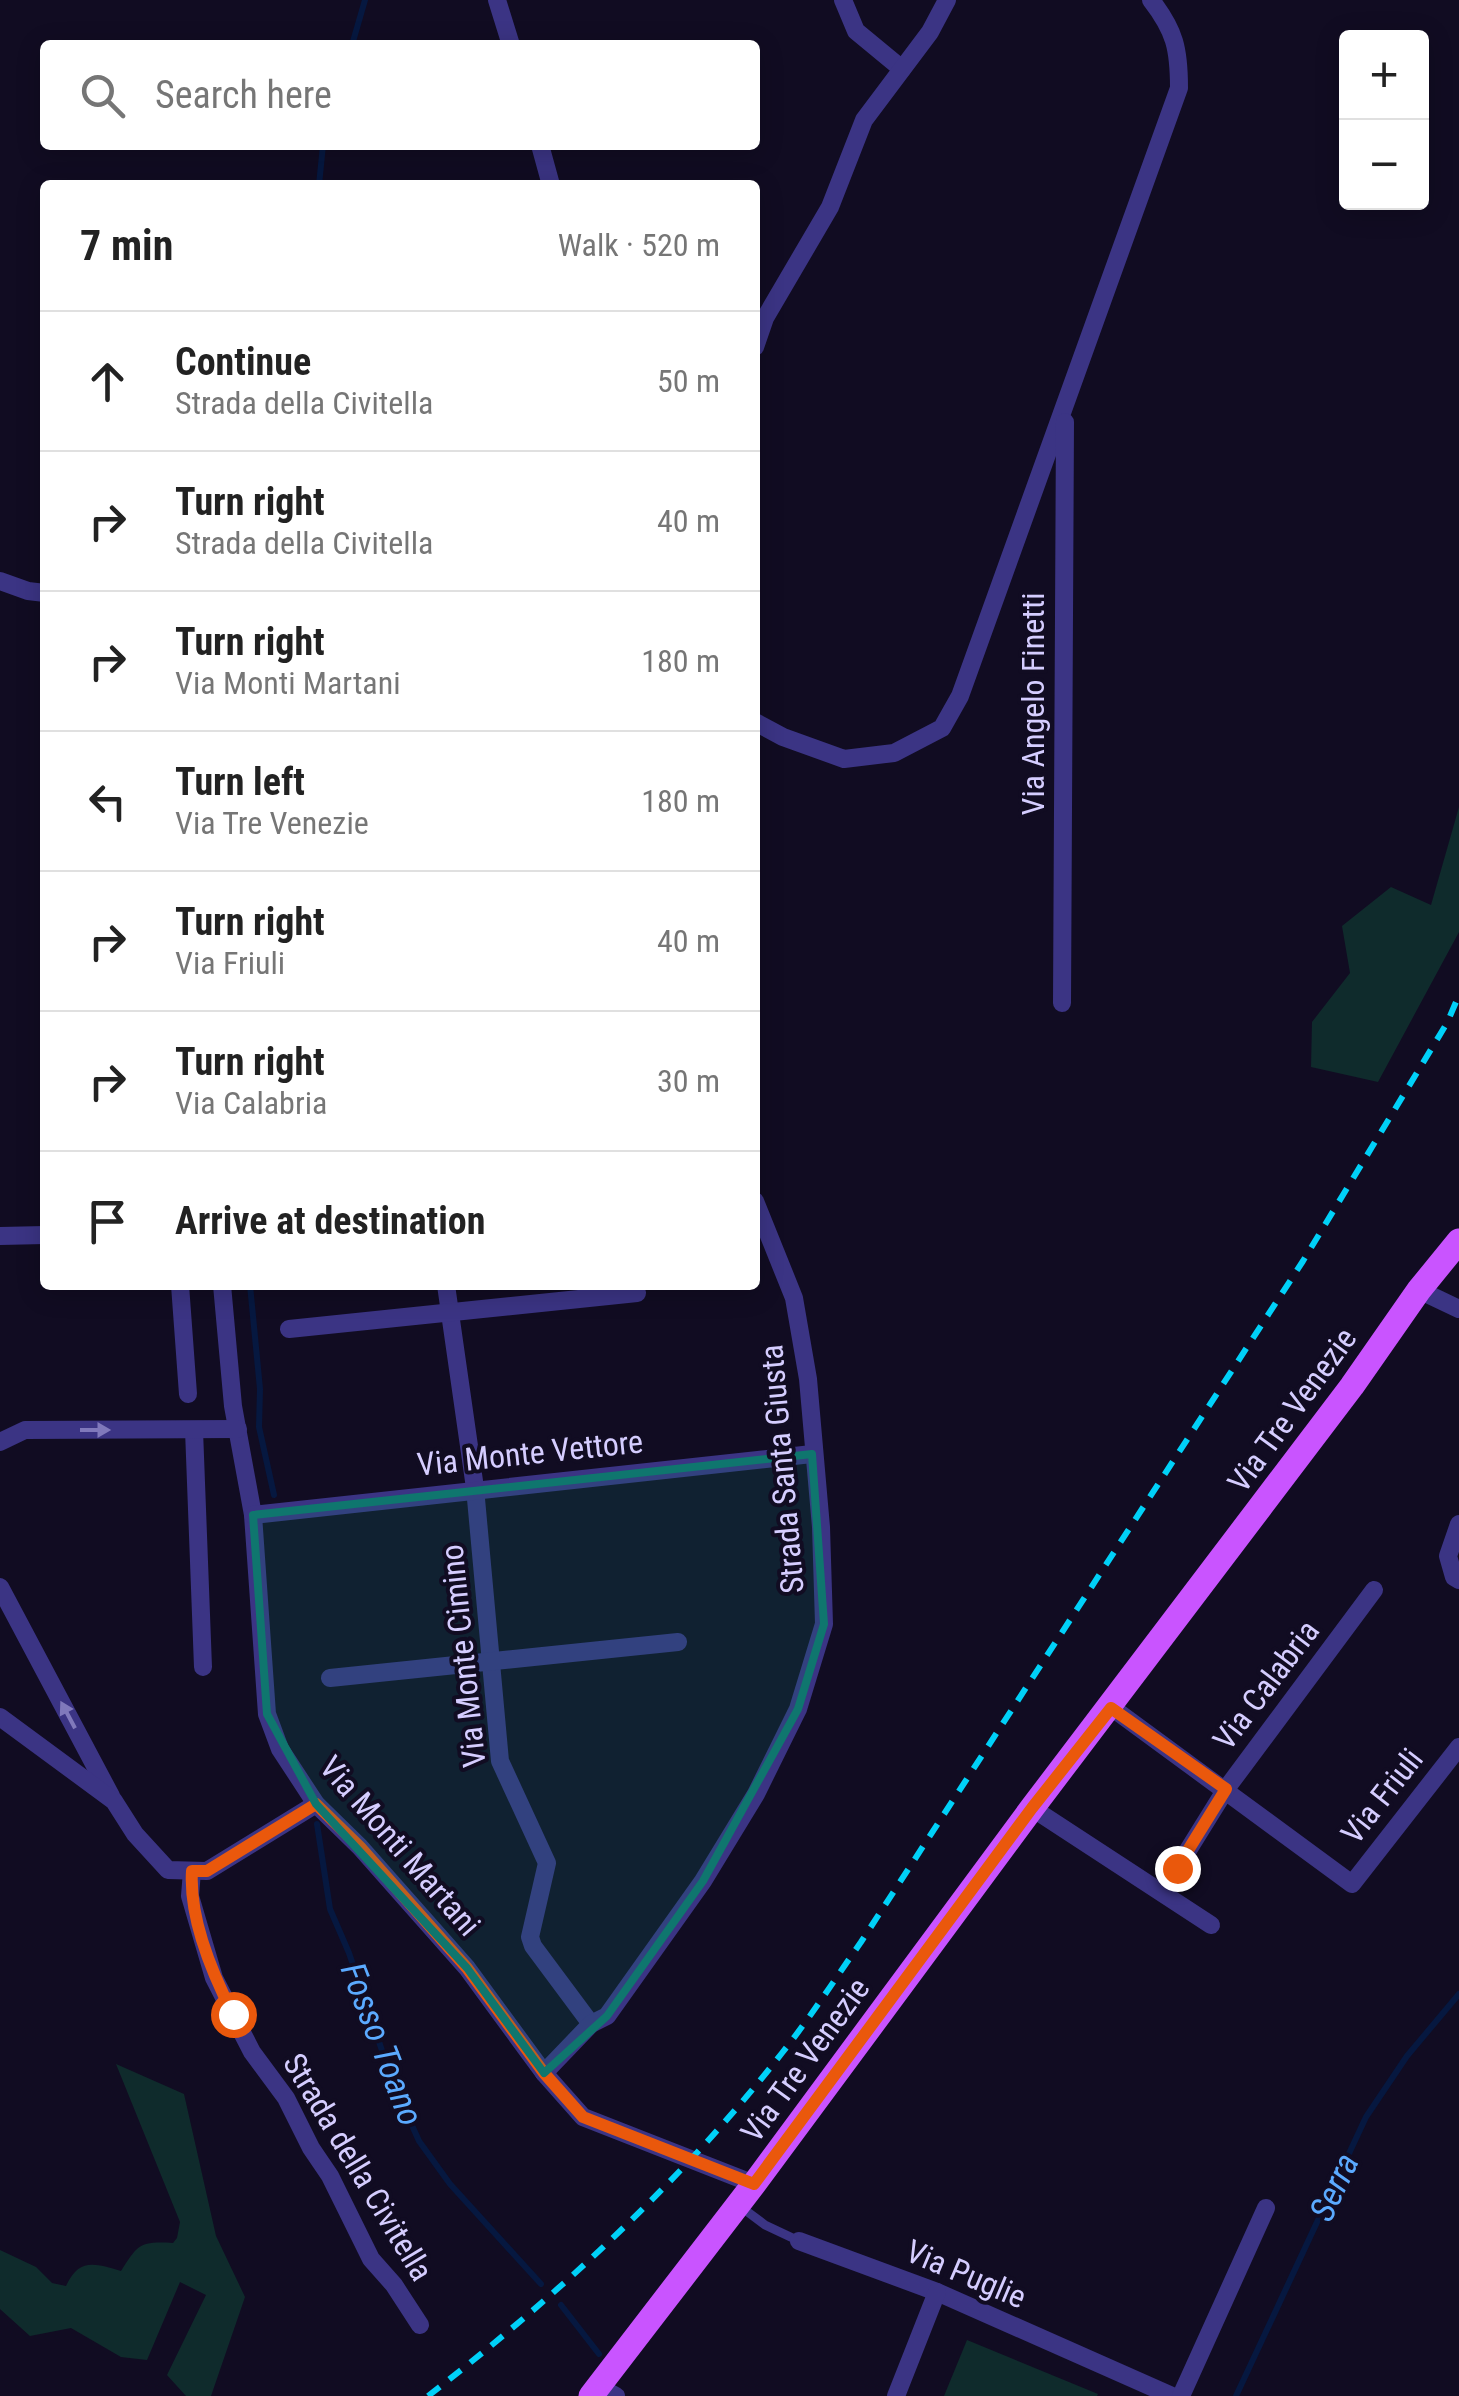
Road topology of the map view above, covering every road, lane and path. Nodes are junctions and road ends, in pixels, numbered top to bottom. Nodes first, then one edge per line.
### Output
1 (498, 0) edge
2 (844, 0) edge
3 (947, 0) edge
4 (1151, 0) edge
5 (509, 40) edge
6 (902, 69) junction
7 (541, 150) edge
8 (550, 180) edge
9 (760, 332) edge
10 (1064, 406) junction
11 (1, 584) edge
12 (40, 592) edge
13 (760, 725) edge
14 (1062, 1003) dead end
15 (760, 1213) edge
16 (40, 1235) edge
17 (0, 1236) edge
18 (1459, 1240) edge
19 (180, 1290) edge
20 (223, 1290) edge
21 (447, 1290) edge
22 (1419, 1290) junction
23 (637, 1292) dead end
24 (1459, 1310) edge
25 (449, 1312) junction
26 (289, 1328) dead end
27 (188, 1394) dead end
28 (194, 1430) junction
29 (238, 1430) junction
30 (0, 1442) edge
31 (812, 1454) junction
32 (476, 1488) junction
33 (254, 1516) junction
34 (1459, 1524) edge
35 (1459, 1580) edge
36 (0, 1587) edge
37 (1374, 1590) dead end
38 (678, 1642) dead end
39 (489, 1662) junction
40 (202, 1667) dead end
41 (330, 1678) dead end
42 (1111, 1708) junction
43 (0, 1717) edge
44 (1459, 1746) edge
45 (1226, 1789) junction
46 (114, 1801) junction
47 (316, 1804) junction
48 (1032, 1808) junction
49 (1177, 1868) dead end
50 (192, 1871) junction
51 (1211, 1925) dead end
52 (591, 2024) junction
53 (544, 2073) junction
54 (754, 2184) junction
55 (738, 2205) junction
56 (1266, 2208) dead end
57 (799, 2240) joint
58 (937, 2292) junction
59 (420, 2325) dead end
60 (602, 2393) edge
61 (896, 2396) edge
62 (1172, 2396) edge
63 (1181, 2396) edge

1 - 5 street
2 - 6 street
3 - 6 street
4 - 10 street, Via Angelo Finetti
6 - 9 street
7 - 8 street
10 - 13 street, Via Angelo Finetti
10 - 14 street, Via Angelo Finetti
11 - 12 street
15 - 31 street, Strada Santa Giusta
16 - 17 street
18 - 22 main road, Via Tre Venezie
19 - 27 street
20 - 29 street, Via Monti Martani
21 - 25 street, Via Monte Cimino
22 - 24 street
22 - 42 main road, Via Tre Venezie
23 - 25 street
25 - 26 street
25 - 32 street, Via Monte Cimino
28 - 29 street
30 -> 28 street
28 - 40 street
29 - 33 street, Via Monti Martani
31 - 32 street, Via Monte Vettore
31 - 52 street, Strada Santa Giusta
32 - 33 street, Via Monte Vettore
32 - 39 street, Via Monte Cimino
33 - 47 street, Via Monti Martani
34 - 35 street
46 -> 36 street
37 - 45 street, Via Calabria
38 - 39 street
39 - 41 street
39 - 52 street, Via Monte Cimino
42 - 45 street, Via Friuli
42 - 48 main road, Via Tre Venezie
43 - 46 street
44 - 45 street, Via Friuli
45 - 49 street, Via Calabria
46 - 50 street
47 - 50 street
47 - 53 street, Via Monti Martani
48 - 51 street
48 - 54 main road, Via Tre Venezie
50 - 59 street, Strada della Civitella
52 - 53 street, Strada Santa Giusta
53 - 54 street, Via Monti Martani
54 - 55 main road, Via Tre Venezie
55 - 57 lane, Via Puglie
55 - 60 main road, Via Tre Venezie
56 - 63 street
57 - 58 street, Via Puglie
58 - 61 street
58 - 62 street, Via Puglie

